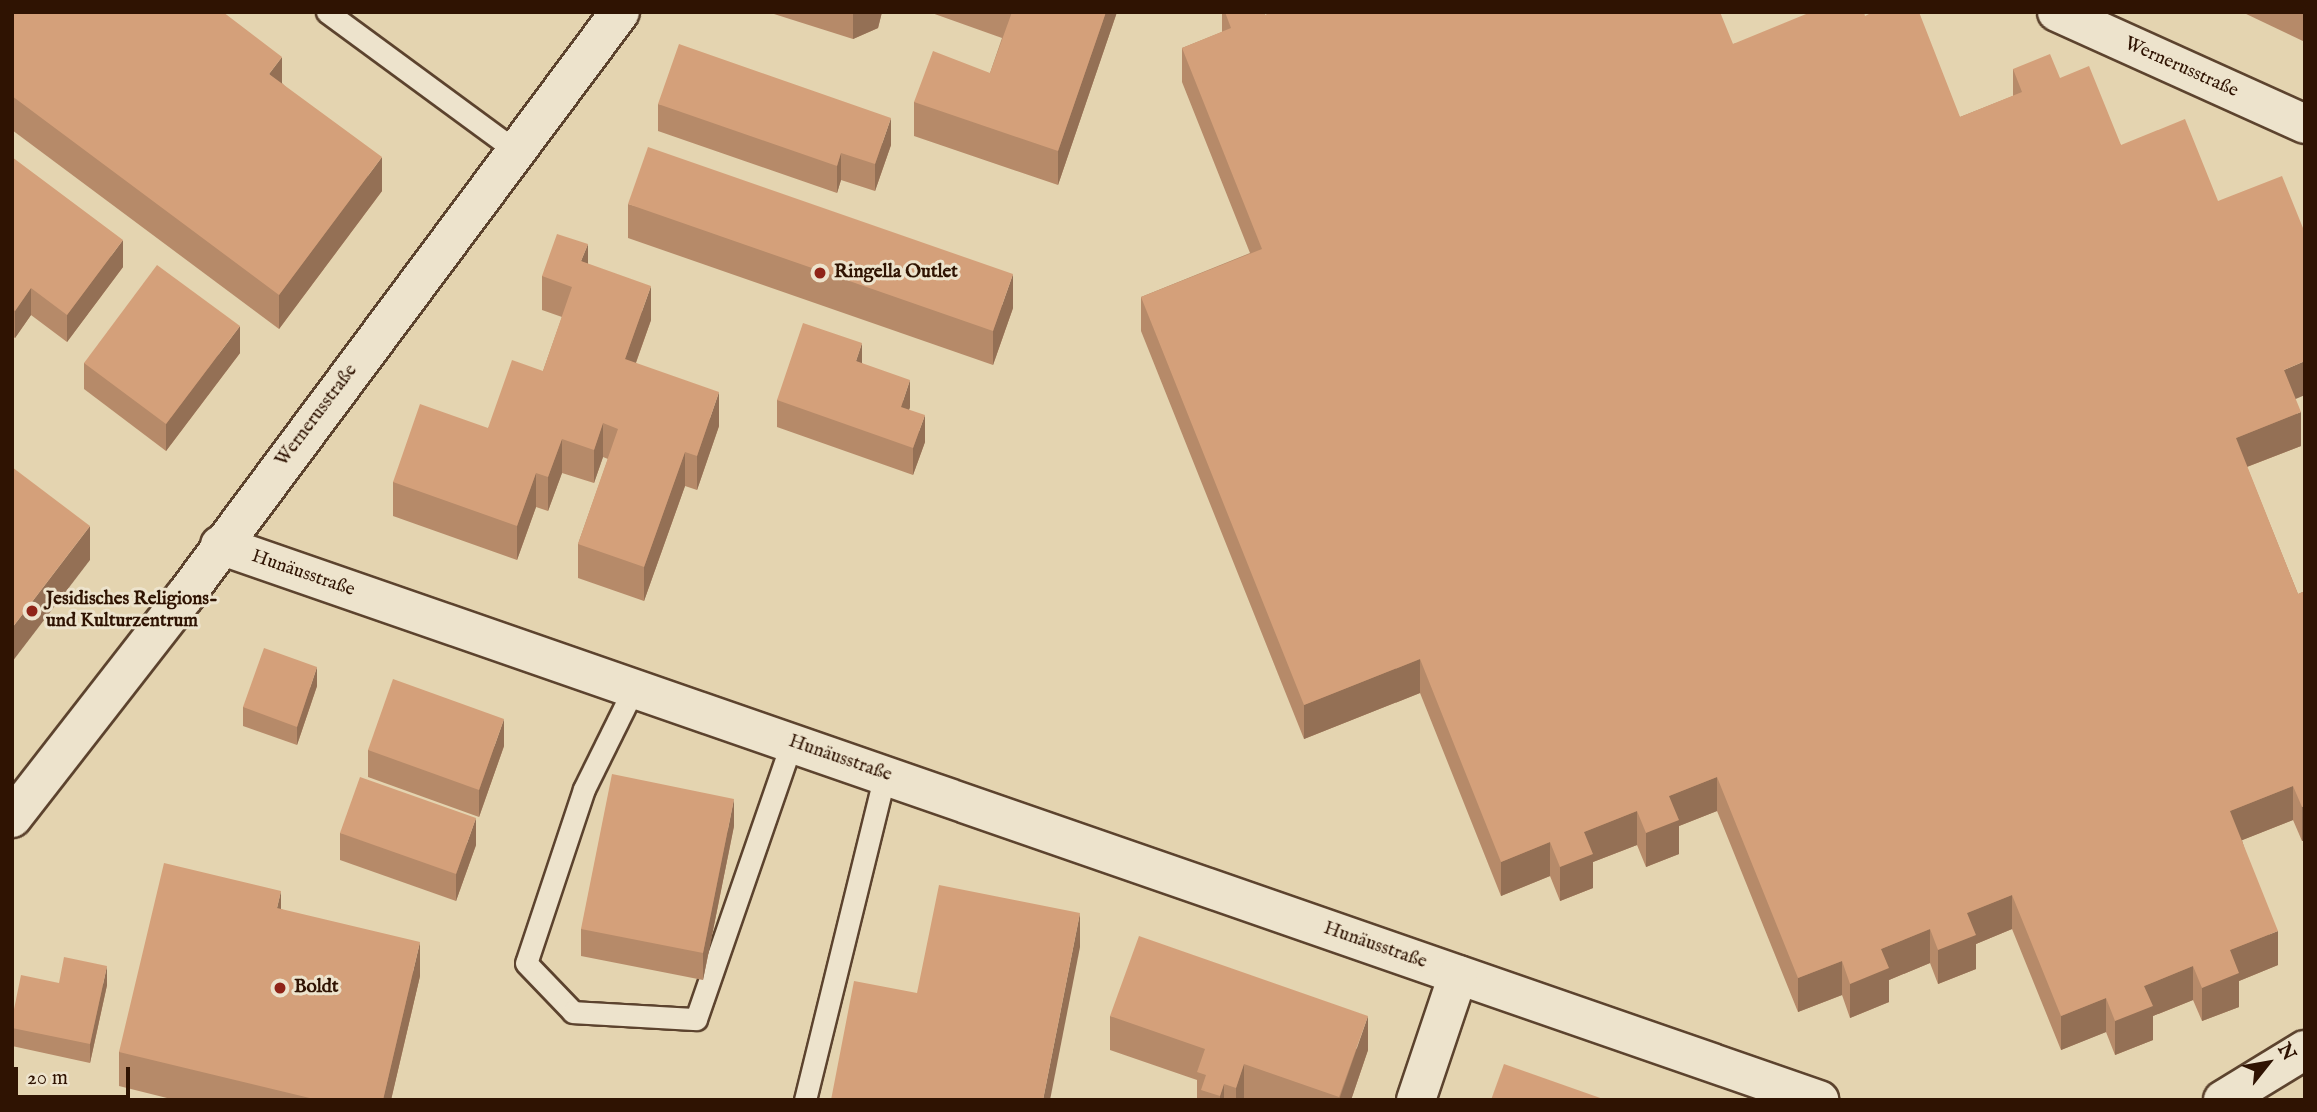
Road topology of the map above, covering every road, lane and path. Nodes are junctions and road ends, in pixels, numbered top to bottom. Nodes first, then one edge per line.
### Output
1 (327, 12) edge
2 (620, 12) edge
3 (2057, 12) edge
4 (2305, 124) edge
5 (516, 151) junction
6 (220, 545) junction
7 (634, 688) junction
8 (792, 742) junction
9 (885, 775) junction
10 (12, 818) edge
11 (1458, 975) junction
12 (2305, 1050) edge
13 (805, 1100) edge
14 (1416, 1100) edge
15 (1819, 1100) edge
16 (2223, 1100) edge

1 - 5 lane
2 - 5 street, Wernerusstraße
3 - 4 street, Wernerusstraße
5 - 6 street, Wernerusstraße
6 - 7 street, Hunäusstraße
6 - 10 street, Wernerusstraße
7 - 8 street, Hunäusstraße
7 - 8 lane
8 - 9 street, Hunäusstraße
9 - 11 street, Hunäusstraße
9 - 13 lane
11 - 14 street
11 - 15 street, Hunäusstraße
12 - 16 street

